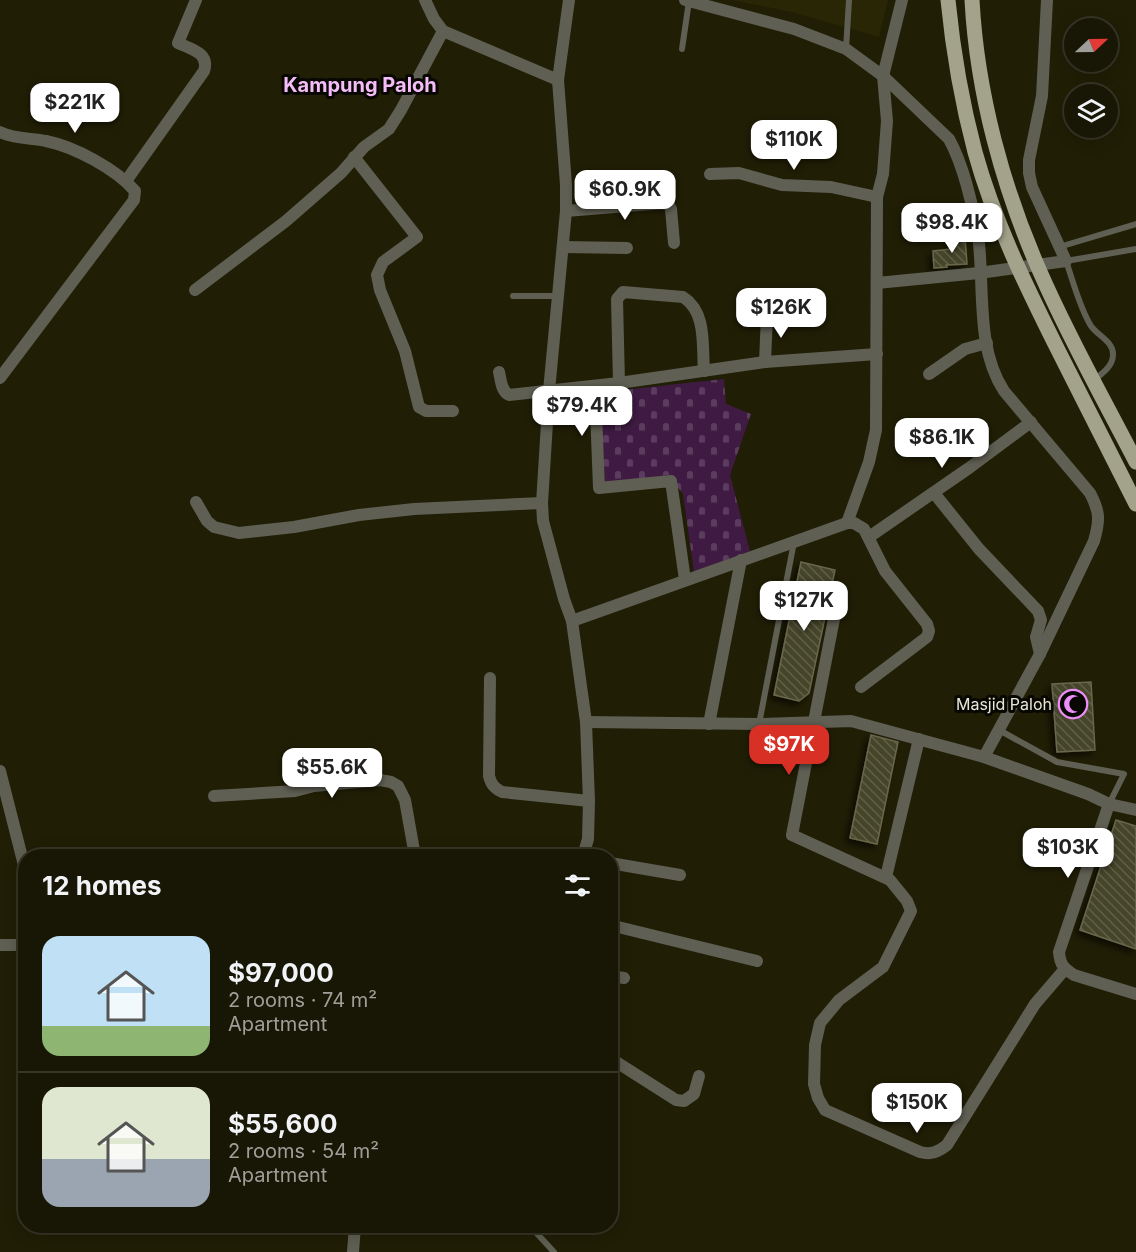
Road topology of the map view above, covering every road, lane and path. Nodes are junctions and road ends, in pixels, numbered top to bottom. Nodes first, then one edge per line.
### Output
1 (196, 0) edge
2 (425, 0) edge
3 (569, 0) edge
4 (687, 0) edge
5 (849, 0) edge
6 (902, 0) edge
7 (948, 0) edge
8 (972, 0) edge
9 (1047, 0) edge
10 (443, 31) junction
11 (682, 49) dead end
12 (846, 49) junction
13 (883, 76) junction
14 (558, 80) junction
15 (0, 132) edge
16 (354, 157) junction
17 (710, 174) dead end
18 (126, 181) junction
19 (877, 197) junction
20 (566, 211) junction
21 (1136, 224) edge
22 (674, 243) dead end
23 (1059, 246) junction
24 (563, 247) junction
25 (627, 248) dead end
26 (1136, 249) edge
27 (1065, 261) junction
28 (979, 273) junction
29 (877, 283) junction
30 (195, 290) dead end
31 (513, 296) dead end
32 (558, 296) junction
33 (767, 315) dead end
34 (987, 343) junction
35 (877, 354) junction
36 (765, 362) junction
37 (704, 371) junction
38 (499, 372) dead end
39 (929, 374) dead end
40 (0, 378) edge
41 (1094, 380) junction
42 (619, 383) junction
43 (595, 386) junction
44 (549, 391) junction
45 (453, 411) dead end
46 (1031, 422) junction
47 (1136, 462) edge
48 (934, 492) junction
49 (196, 502) dead end
50 (542, 503) junction
51 (1136, 504) edge
52 (848, 523) junction
53 (869, 537) junction
54 (794, 542) junction
55 (741, 560) junction
56 (685, 580) junction
57 (839, 592) dead end
58 (572, 621) junction
59 (1041, 654) junction
60 (490, 678) dead end
61 (861, 687) dead end
62 (586, 722) junction
63 (815, 722) junction
64 (709, 724) junction
65 (759, 724) junction
66 (998, 729) junction
67 (919, 739) junction
68 (984, 757) junction
69 (0, 771) edge
70 (214, 796) dead end
71 (589, 801) junction
72 (1109, 804) junction
73 (1136, 810) edge
74 (20, 849) edge
75 (414, 849) edge
76 (586, 849) edge
77 (618, 864) edge
78 (680, 875) dead end
79 (886, 877) junction
80 (618, 927) edge
81 (0, 945) edge
82 (18, 945) edge
83 (757, 961) dead end
84 (1065, 969) junction
85 (618, 977) edge
86 (624, 978) dead end
87 (1136, 994) edge
88 (618, 1063) edge
89 (699, 1076) dead end
90 (354, 1233) edge
91 (536, 1233) edge
92 (353, 1252) edge
93 (554, 1252) edge

1 - 18 street
2 - 10 street
3 - 14 street
4 - 11 lane
4 - 12 street
5 - 12 lane
6 - 13 street
7 - 51 main road
8 - 41 main road
9 - 23 street
10 - 14 street
10 - 16 street
12 - 13 street
13 - 19 street
13 - 28 street
14 - 20 street
15 - 18 street
16 - 30 street
16 - 45 street
17 - 19 street
18 - 40 street
19 - 29 street
20 - 22 street
20 - 24 street
21 - 23 lane
23 - 27 street
24 - 25 street
24 - 32 street
26 - 27 lane
27 - 28 street
27 - 41 lane
28 - 29 street
28 - 34 street
29 - 35 street
31 - 32 lane
32 - 44 street
33 - 36 street
34 - 39 street
34 - 46 street
35 - 36 street
35 - 52 street
36 - 37 street
37 - 42 street
37 - 42 street
38 - 44 street
41 - 47 main road
42 - 43 street
43 - 44 street
43 - 56 street
44 - 50 street
46 - 48 street
46 - 59 street
48 - 53 street
48 - 59 street
49 - 50 street
50 - 58 street
52 - 53 street
52 - 54 street
53 - 61 street
54 - 55 street
54 - 65 lane
55 - 56 street
55 - 64 street
56 - 58 street
57 - 63 street
58 - 62 street
59 - 66 street
60 - 71 street
62 - 64 street
62 - 71 street
63 - 65 street
63 - 67 street
63 - 79 street
64 - 65 street
66 - 68 street
66 - 72 lane
67 - 68 street
67 - 79 street
68 - 72 street
69 - 74 street
70 - 75 street
71 - 76 street
72 - 73 street
72 - 84 street
77 - 78 street
79 - 84 street
80 - 83 street
81 - 82 street
84 - 87 street
85 - 86 street
88 - 89 street
90 - 92 street
91 - 93 lane

